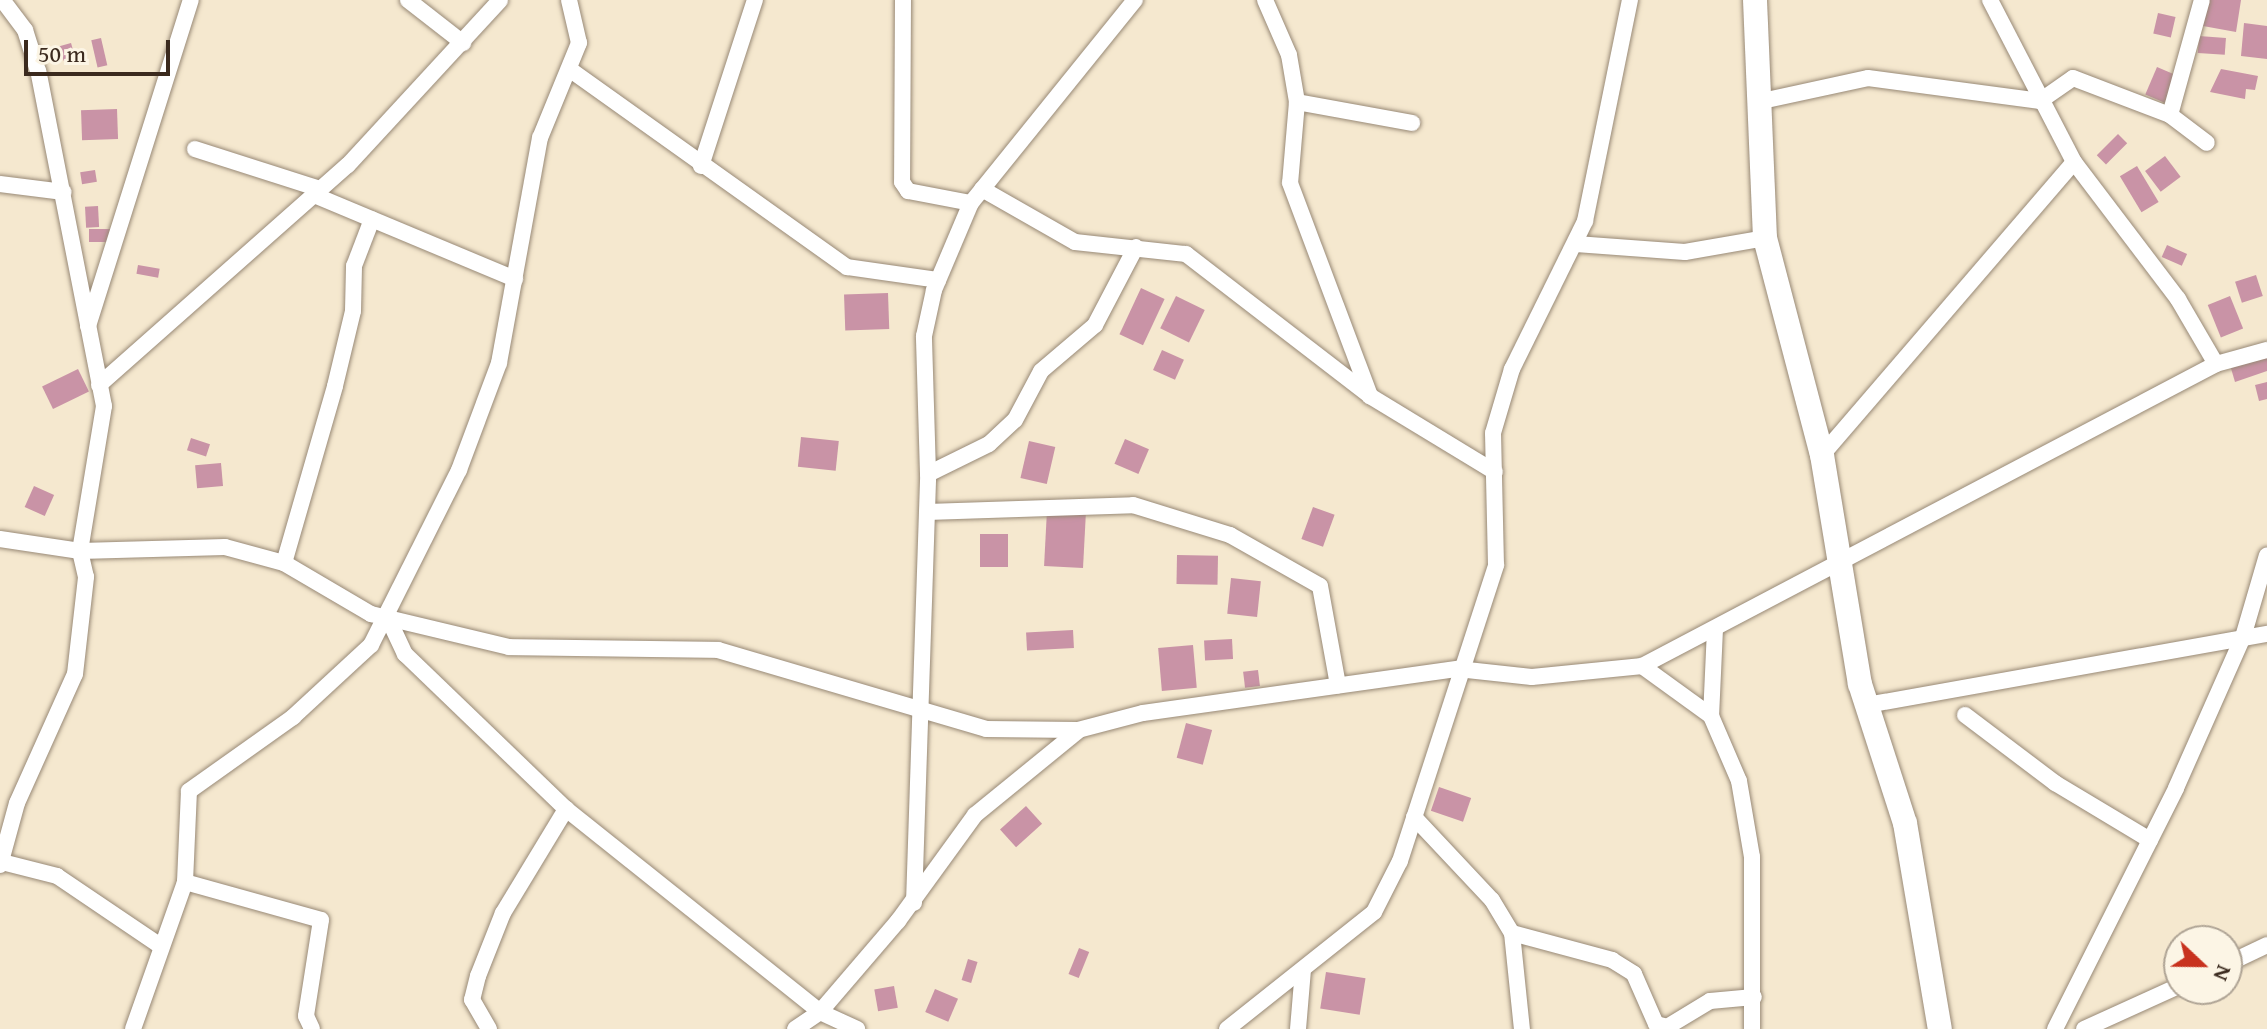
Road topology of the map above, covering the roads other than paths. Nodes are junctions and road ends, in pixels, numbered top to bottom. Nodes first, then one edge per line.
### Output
1 (3, 0) edge
2 (191, 0) edge
3 (408, 0) edge
4 (500, 0) edge
5 (569, 0) edge
6 (755, 0) edge
7 (903, 0) edge
8 (1135, 0) edge
9 (1265, 0) edge
10 (1630, 0) edge
11 (1755, 0) edge
12 (1990, 0) edge
13 (2202, 0) edge
14 (463, 43) junction
15 (572, 71) junction
16 (1762, 101) junction
17 (2040, 101) junction
18 (1297, 102) junction
19 (2170, 115) junction
20 (1412, 123) dead end
21 (2207, 143) dead end
22 (195, 149) dead end
23 (2074, 162) junction
24 (701, 166) junction
25 (0, 184) edge
26 (982, 189) junction
27 (63, 192) junction
28 (317, 192) junction
29 (971, 203) junction
30 (372, 219) junction
31 (1765, 238) junction
32 (1576, 244) junction
33 (1136, 247) junction
34 (515, 279) junction
35 (938, 280) junction
36 (88, 326) junction
37 (2267, 350) edge
38 (2216, 364) junction
39 (99, 385) junction
40 (1370, 396) junction
41 (1822, 455) junction
42 (1495, 472) junction
43 (928, 474) junction
44 (927, 512) junction
45 (0, 539) edge
46 (80, 551) junction
47 (2267, 555) edge
48 (1839, 561) junction
49 (284, 563) junction
50 (387, 619) junction
51 (1715, 629) junction
52 (2267, 634) edge
53 (2243, 637) junction
54 (1642, 666) junction
55 (1458, 669) junction
56 (1338, 685) junction
57 (1867, 705) junction
58 (921, 713) junction
59 (1965, 715) dead end
60 (1711, 716) junction
61 (1078, 730) junction
62 (566, 809) junction
63 (1414, 817) junction
64 (2150, 840) junction
65 (1, 863) edge
66 (185, 882) junction
67 (914, 903) junction
68 (1512, 933) junction
69 (159, 945) junction
70 (2267, 945) edge
71 (2243, 956) edge
72 (1303, 970) junction
73 (2163, 993) edge
74 (1754, 997) junction
75 (820, 1012) junction
76 (133, 1029) edge
77 (312, 1029) edge
78 (489, 1029) edge
79 (795, 1029) edge
80 (857, 1029) edge
81 (1227, 1029) edge
82 (1298, 1029) edge
83 (1522, 1029) edge
84 (1752, 1029) edge
85 (1940, 1029) edge
86 (2055, 1029) edge
87 (2084, 1029) edge

1 - 27 street
2 - 36 street
3 - 14 street
4 - 14 street
5 - 15 street
6 - 24 street
7 - 29 street
8 - 26 street
9 - 18 street
10 - 32 street
11 - 16 street
12 - 17 street
13 - 19 street
14 - 28 street
15 - 24 street
15 - 34 street
16 - 17 street
16 - 31 street
17 - 19 street
17 - 23 street
18 - 20 street
18 - 40 street
19 - 21 street
22 - 28 street
23 - 38 street
23 - 41 street
24 - 35 street
25 - 27 street
26 - 29 street
26 - 33 street
27 - 36 street
28 - 30 street
28 - 39 street
29 - 35 street
30 - 34 street
30 - 49 street
31 - 32 street
31 - 41 street
32 - 42 street
33 - 40 street
33 - 43 street
34 - 50 street
35 - 43 street
36 - 39 street
37 - 38 street
38 - 48 street
39 - 46 street
40 - 42 street
41 - 48 street
42 - 55 street
43 - 44 street
44 - 56 street
44 - 58 street
45 - 46 street
46 - 49 street
46 - 65 street
47 - 53 street
48 - 51 street
48 - 57 street
49 - 50 street
50 - 58 street
50 - 62 street
50 - 66 street
51 - 54 street
51 - 60 street
52 - 53 street
53 - 57 street
53 - 64 street
54 - 55 street
54 - 60 street
55 - 56 street
55 - 63 street
56 - 61 street
57 - 85 street
58 - 61 street
58 - 67 street
59 - 64 street
60 - 74 street
61 - 67 street
62 - 75 street
62 - 78 street
63 - 68 street
63 - 72 street
64 - 86 street
65 - 69 street
66 - 69 street
66 - 77 street
67 - 75 street
68 - 74 street
68 - 83 street
69 - 76 street
70 - 71 street
72 - 81 street
72 - 82 street
73 - 87 street
74 - 84 street
75 - 79 street
75 - 80 street

